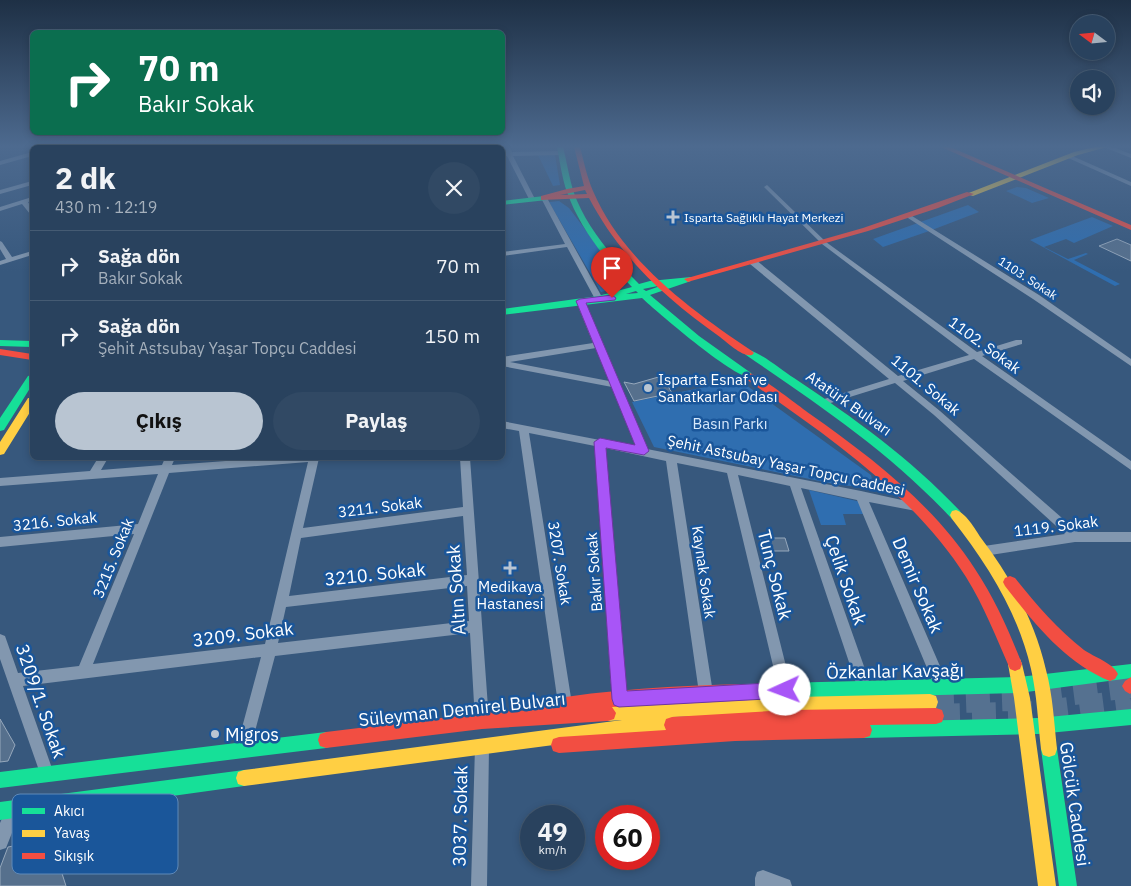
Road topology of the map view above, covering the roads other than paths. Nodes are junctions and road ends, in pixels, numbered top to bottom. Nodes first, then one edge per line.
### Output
1 (13, 188) edge
2 (531, 188) edge
3 (570, 188) edge
4 (589, 188) edge
5 (768, 188) edge
6 (984, 188) edge
7 (1041, 188) edge
8 (0, 192) edge
9 (590, 192) junction
10 (571, 194) junction
11 (538, 198) junction
12 (30, 200) edge
13 (24, 202) junction
14 (505, 202) edge
15 (0, 208) edge
16 (30, 210) edge
17 (910, 216) junction
18 (1131, 228) edge
19 (824, 243) junction
20 (1, 245) edge
21 (570, 245) junction
22 (505, 254) edge
23 (30, 255) edge
24 (10, 260) junction
25 (753, 262) junction
26 (0, 263) edge
27 (661, 286) junction
28 (640, 291) junction
29 (599, 299) junction
30 (580, 301) junction
31 (505, 312) edge
32 (1019, 342) dead end
33 (0, 343) edge
34 (30, 344) edge
35 (599, 345) junction
36 (0, 352) edge
37 (975, 355) junction
38 (30, 357) edge
39 (505, 361) edge
40 (505, 363) edge
41 (1131, 363) edge
42 (897, 380) junction
43 (30, 381) edge
44 (616, 385) junction
45 (824, 402) junction
46 (30, 405) edge
47 (505, 425) edge
48 (0, 427) edge
49 (523, 428) junction
50 (600, 442) junction
51 (0, 451) edge
52 (644, 451) junction
53 (671, 456) junction
54 (102, 460) edge
55 (244, 460) edge
56 (314, 460) edge
57 (465, 460) edge
58 (168, 463) edge
59 (1131, 466) edge
60 (731, 469) junction
61 (94, 474) junction
62 (0, 482) edge
63 (794, 482) junction
64 (861, 495) junction
65 (917, 507) junction
66 (468, 511) junction
67 (142, 528) junction
68 (296, 534) junction
69 (1075, 536) junction
70 (1131, 537) edge
71 (0, 542) edge
72 (984, 551) junction
73 (473, 580) junction
74 (281, 602) junction
75 (476, 626) junction
76 (0, 640) edge
77 (270, 650) junction
78 (1131, 671) edge
79 (84, 672) junction
80 (1110, 674) junction
81 (14, 680) junction
82 (1041, 683) junction
83 (1019, 685) junction
84 (942, 688) junction
85 (865, 689) junction
86 (785, 690) junction
87 (706, 693) junction
88 (619, 699) junction
89 (930, 702) tunnel mouth
90 (565, 704) junction
91 (936, 716) tunnel mouth
92 (1131, 717) edge
93 (482, 721) junction
94 (1047, 726) junction
95 (1026, 727) junction
96 (482, 747) junction
97 (243, 751) junction
98 (47, 774) junction
99 (0, 780) edge
100 (127, 794) edge
101 (6, 810) edge
102 (0, 842) edge
103 (763, 882) edge
104 (479, 886) edge
105 (784, 886) edge
106 (1046, 886) edge
107 (1068, 886) edge

1 - 8 street
2 - 11 street
3 - 10 main road
4 - 9 main road, Atatürk Bulvarı
5 - 19 street, 1102. Sokak
6 - 17 main road
7 - 18 main road
9 - 10 main road
9 - 27 main road, Atatürk Bulvarı
10 - 11 main road
10 - 28 main road
11 - 14 main road
11 - 21 street
12 - 13 street
13 - 15 street
13 - 16 street
17 - 19 main road
17 - 41 street, 1103. Sokak
19 - 25 main road
19 - 37 street, 1102. Sokak
20 - 24 street
21 - 22 street
21 - 29 street
23 - 24 street
24 - 26 street
25 - 27 main road
25 - 42 street, 1101. Sokak
27 - 28 main road
27 - 45 main road, Atatürk Bulvarı
28 - 29 main road
28 - 65 main road
29 - 30 main road
30 - 31 main road
30 - 35 street
32 - 37 street
33 - 34 main road
35 - 39 street
35 - 44 street
36 - 38 main road
37 - 42 street
37 - 59 street, 1102. Sokak
40 - 44 street
42 - 45 street
42 - 69 street, 1101. Sokak
43 - 48 main road
44 - 52 street
45 - 72 main road, Atatürk Bulvarı
46 - 51 main road
47 - 49 street, Şehit Astsubay Yaşar Topçu Caddesi
49 - 50 street, Şehit Astsubay Yaşar Topçu Caddesi
49 - 90 street, 3207. Sokak
50 - 52 street, Şehit Astsubay Yaşar Topçu Caddesi
50 - 88 street, Bakır Sokak
52 - 53 street, Şehit Astsubay Yaşar Topçu Caddesi
53 - 60 street, Şehit Astsubay Yaşar Topçu Caddesi
53 - 87 street, Kaynak Sokak
54 - 61 street
55 - 58 street
56 - 68 street
57 - 66 street, Altın Sokak
58 - 61 street
58 - 67 street, 3215. Sokak
60 - 63 street, Şehit Astsubay Yaşar Topçu Caddesi
60 - 86 street, Tunç Sokak
61 - 62 street
63 - 64 street, Şehit Astsubay Yaşar Topçu Caddesi
63 - 85 street, Çelik Sokak
64 - 65 street, Şehit Astsubay Yaşar Topçu Caddesi
64 - 84 street, Demir Sokak
65 - 83 main road
66 - 68 street, 3211. Sokak
66 - 73 street, Altın Sokak
67 - 71 street, 3216. Sokak
67 - 79 street, 3215. Sokak
68 - 74 street
69 - 70 street, 1119. Sokak
69 - 72 street, 1119. Sokak
72 - 80 main road
72 - 82 main road, Atatürk Bulvarı
73 - 74 street, 3210. Sokak
73 - 75 street, Altın Sokak
74 - 77 street
75 - 77 street, 3209. Sokak
75 - 93 street, Altın Sokak
76 - 81 street, 3209/1. Sokak
77 - 79 street, 3209. Sokak
77 - 97 street
78 - 80 main road, Özkanlar Kavşağı
79 - 81 street, 3209. Sokak
80 - 82 main road, Özkanlar Kavşağı
81 - 98 street, 3209/1. Sokak
82 - 83 main road, Özkanlar Kavşağı
82 - 94 main road, Atatürk Bulvarı
83 - 84 main road, Özkanlar Kavşağı
83 - 95 main road
84 - 85 main road, Özkanlar Kavşağı
85 - 86 main road, Özkanlar Kavşağı
86 - 87 main road, Özkanlar Kavşağı
87 - 88 main road, Özkanlar Kavşağı
88 - 90 main road, Özkanlar Kavşağı
89 - 93 main road, Süleyman Demirel Bulvarı
90 - 93 main road, Özkanlar Kavşağı
91 - 96 main road
92 - 94 main road
93 - 97 main road, Süleyman Demirel Bulvarı
94 - 95 main road
94 - 107 main road, Gölcük Caddesi
95 - 96 main road
95 - 106 main road
96 - 100 main road
96 - 104 street, 3037. Sokak
97 - 98 main road, Süleyman Demirel Bulvarı
98 - 99 main road, Süleyman Demirel Bulvarı
101 - 102 street
103 - 105 street

